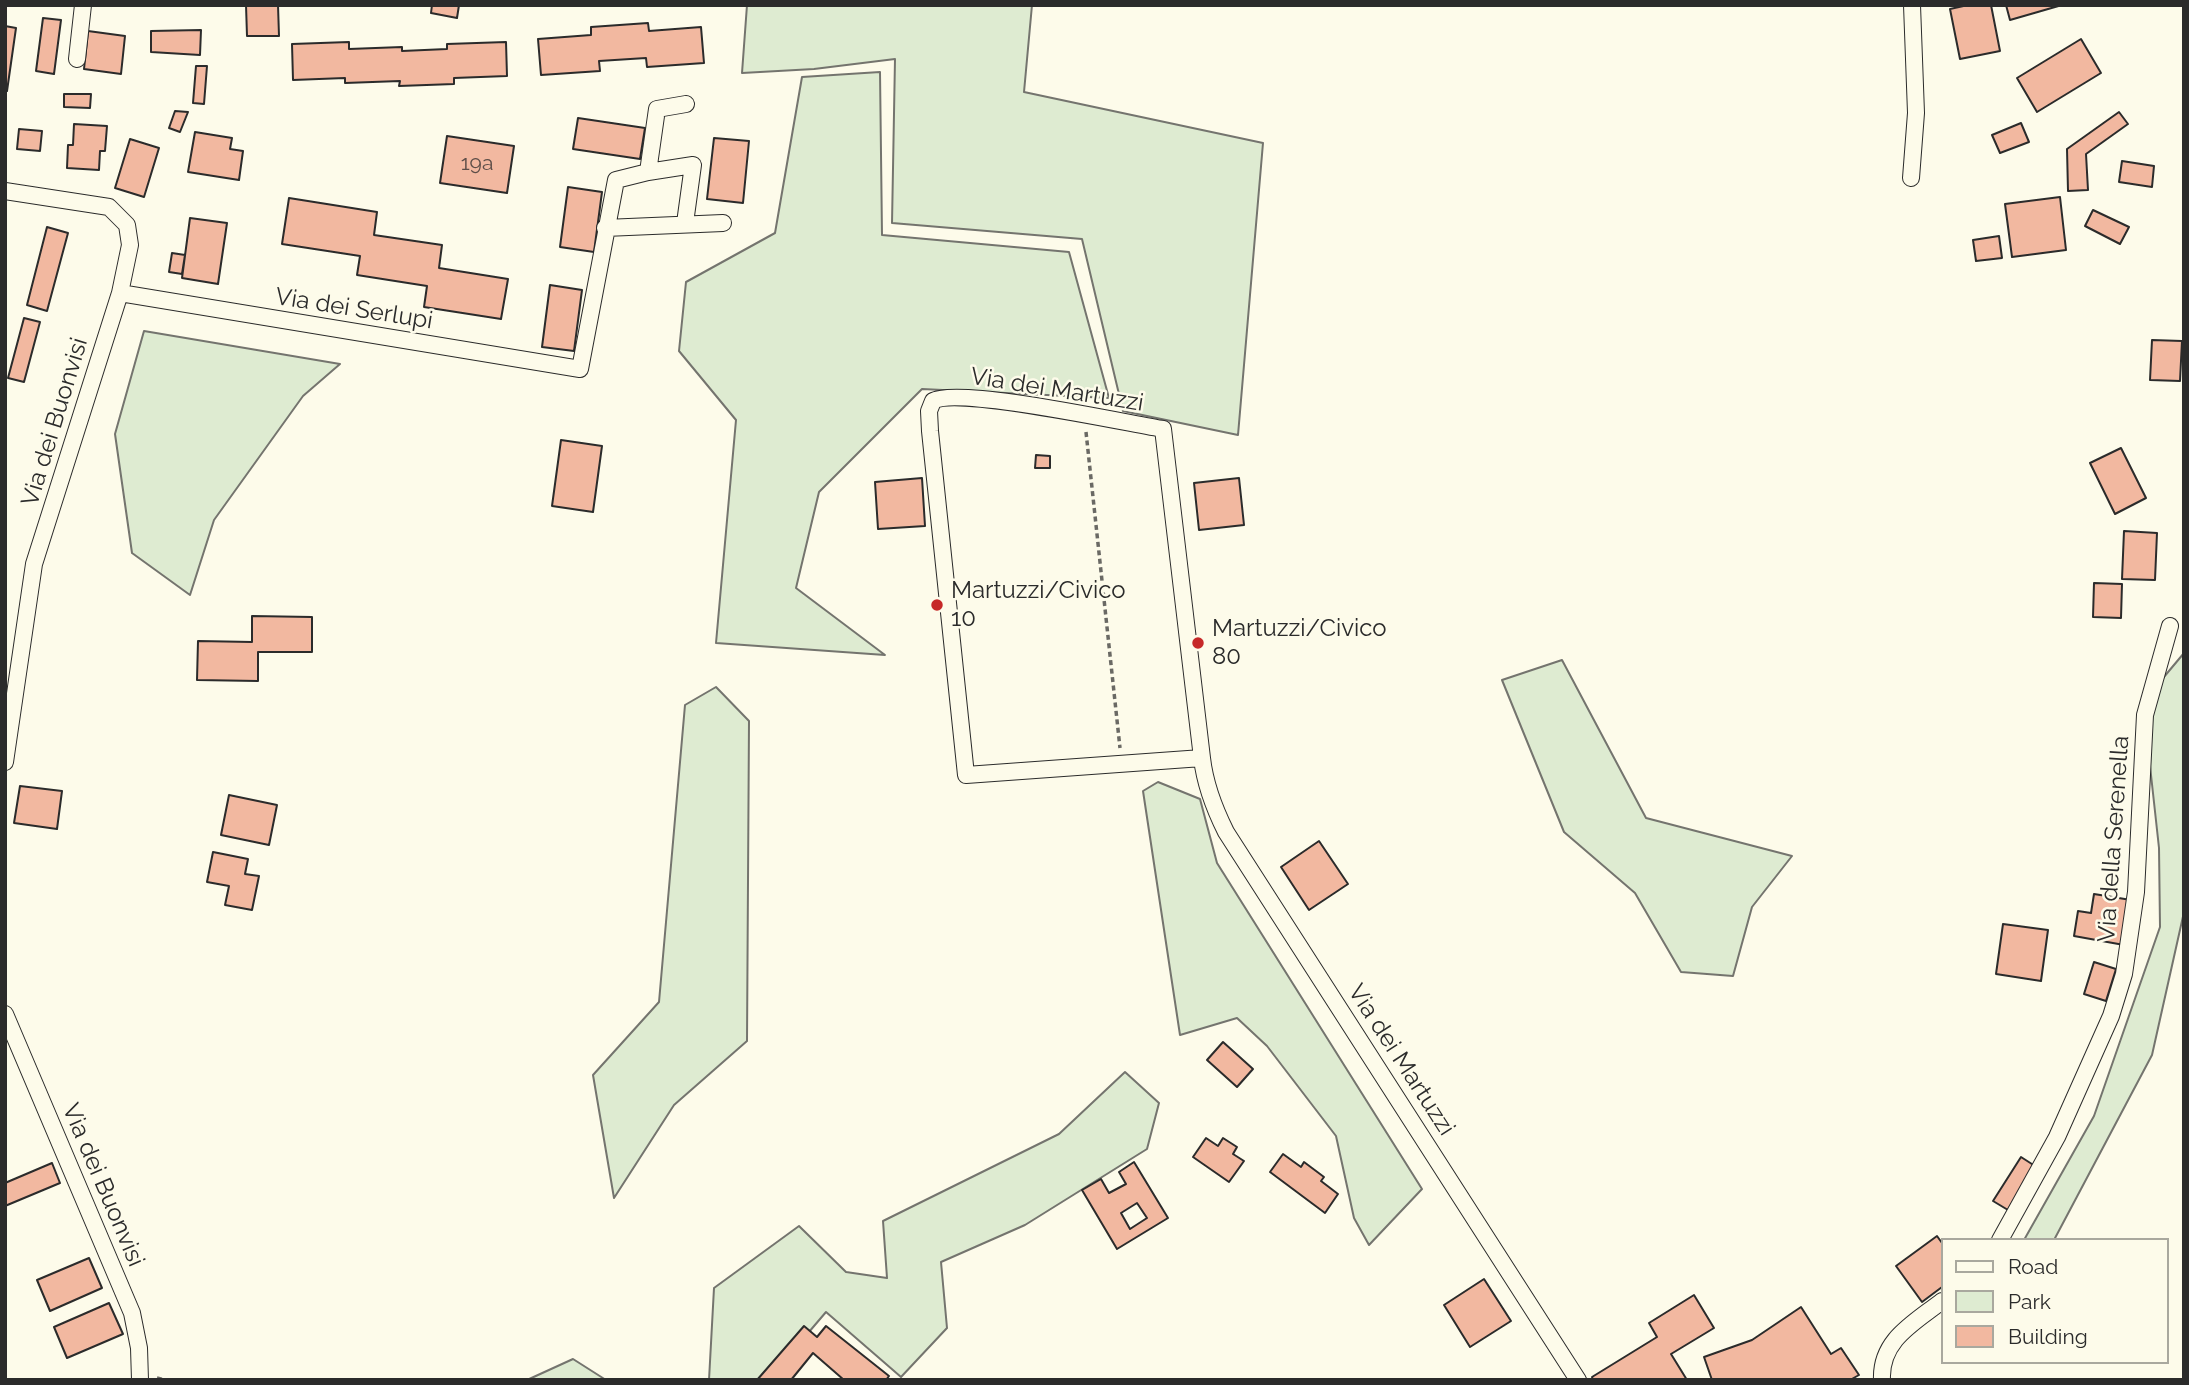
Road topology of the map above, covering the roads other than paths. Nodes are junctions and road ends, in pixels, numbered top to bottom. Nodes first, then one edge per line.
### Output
1 (83, 5) edge
2 (1912, 5) edge
3 (77, 59) dead end
4 (686, 104) dead end
5 (648, 172) junction
6 (1911, 178) dead end
7 (5, 191) edge
8 (685, 223) junction
9 (723, 223) dead end
10 (605, 228) junction
11 (120, 293) junction
12 (2170, 626) dead end
13 (1202, 758) junction
14 (5, 762) edge
15 (5, 1014) edge
16 (2001, 1238) edge
17 (1940, 1303) edge
18 (140, 1380) edge
19 (1578, 1380) edge
20 (1882, 1380) edge

1 - 3 street
2 - 6 street
4 - 5 street
5 - 8 street
5 - 10 street
7 - 11 street, Via dei Buonvisi
8 - 9 street
8 - 10 street
10 - 11 street, Via dei Serlupi
11 - 14 street, Via dei Buonvisi
12 - 16 street, Via della Serenella
13 - 13 street, Via dei Martuzzi
13 - 19 street, Via dei Martuzzi
15 - 18 street, Via dei Buonvisi
17 - 20 street

